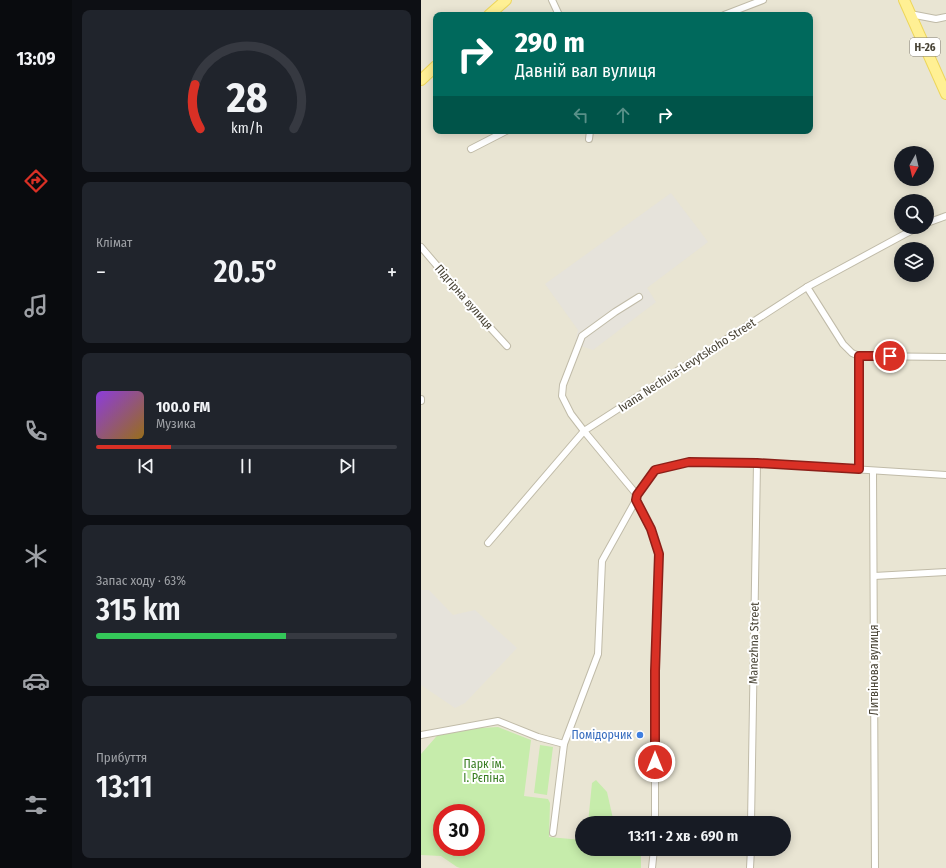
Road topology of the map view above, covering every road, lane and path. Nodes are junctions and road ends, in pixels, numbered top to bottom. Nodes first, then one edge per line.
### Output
1 (506, 0) edge
2 (552, 0) edge
3 (763, 0) edge
4 (904, 0) edge
5 (492, 12) edge
6 (558, 12) edge
7 (732, 12) edge
8 (910, 14) junction
9 (946, 17) edge
10 (433, 69) edge
11 (421, 80) edge
12 (946, 94) edge
13 (500, 134) edge
14 (590, 134) edge
15 (589, 139) dead end
16 (471, 149) dead end
17 (946, 216) edge
18 (934, 220) edge
19 (905, 234) edge
20 (421, 247) edge
21 (807, 287) junction
22 (639, 297) dead end
23 (507, 346) dead end
24 (859, 356) junction
25 (946, 357) edge
26 (584, 431) junction
27 (757, 463) junction
28 (859, 469) junction
29 (873, 471) junction
30 (946, 476) edge
31 (636, 498) junction
32 (488, 543) dead end
33 (946, 572) edge
34 (874, 576) junction
35 (421, 735) edge
36 (564, 744) junction
37 (655, 816) edge
38 (751, 816) edge
39 (553, 833) dead end
40 (653, 856) edge
41 (751, 856) edge
42 (652, 868) edge
43 (750, 868) edge
44 (875, 868) edge

1 - 5 main road
2 - 6 street
3 - 7 street
4 - 8 main road, Н-26
8 - 9 street
8 - 12 main road, Н-26
10 - 11 main road
13 - 16 street
14 - 15 street
17 - 18 street
19 - 21 street, Ivana Nechuia-Levytskoho Street
20 - 23 street, Підгірна вулиця
21 - 24 street
21 - 26 street, Ivana Nechuia-Levytskoho Street
22 - 26 street
24 - 25 street
24 - 28 street
26 - 31 street
26 - 32 street, Ivana Nechuia-Levytskoho Street
27 - 28 street
27 - 31 street
27 - 38 street, Manezhna Street
28 - 29 street
29 - 30 street
29 - 34 street, Литвінова вулиця
31 - 36 street
31 - 37 street
33 - 34 street
34 - 44 street, Литвінова вулиця
35 - 36 street
36 - 39 street
40 - 42 street
41 - 43 street

